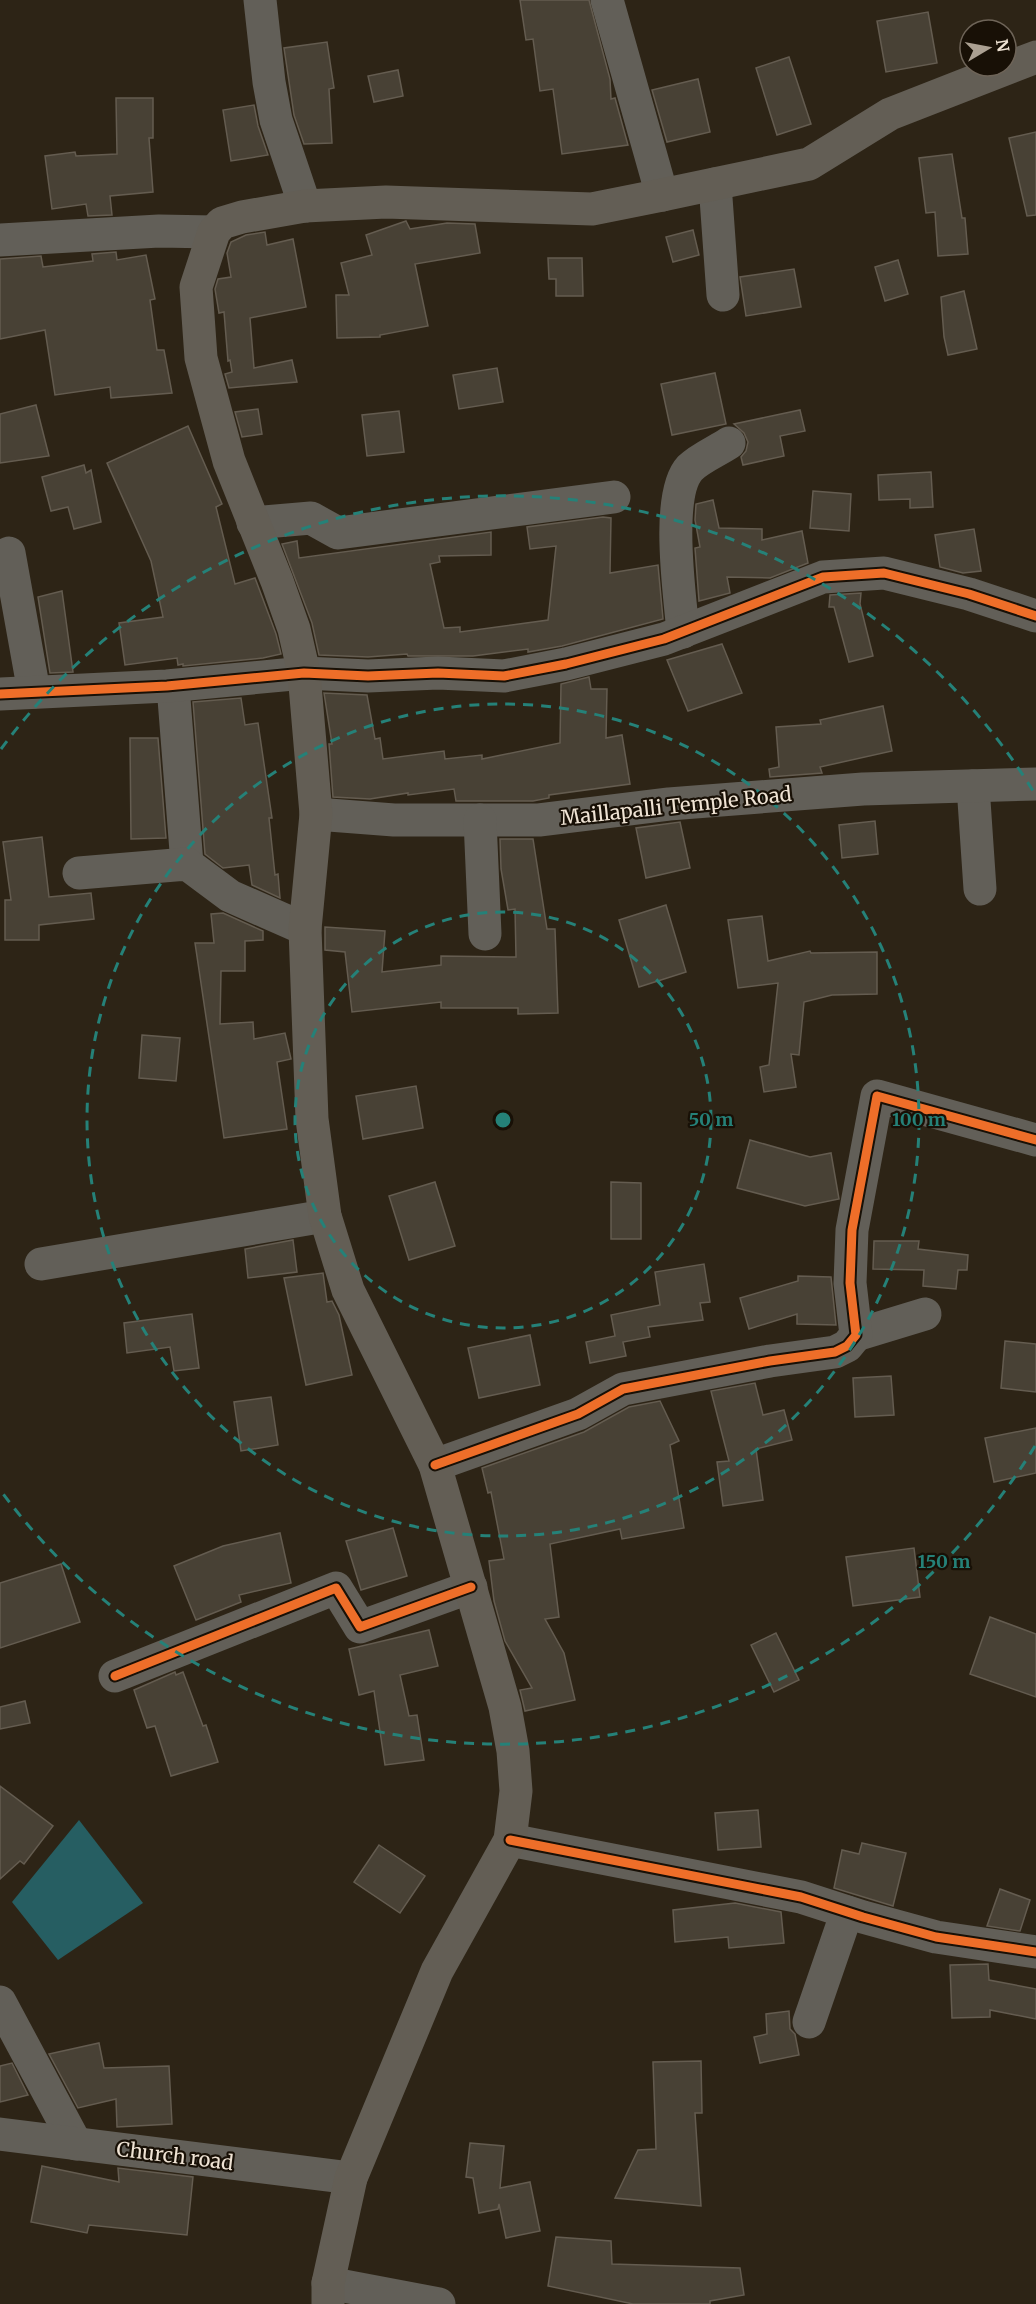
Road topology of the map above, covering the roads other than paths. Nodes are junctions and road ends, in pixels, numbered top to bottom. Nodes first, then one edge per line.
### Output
1 (260, 0) edge
2 (607, 0) edge
3 (1036, 57) edge
4 (715, 184) junction
5 (662, 195) junction
6 (305, 206) junction
7 (214, 232) junction
8 (0, 240) edge
9 (723, 296) dead end
10 (729, 443) dead end
11 (614, 497) dead end
12 (253, 524) junction
13 (9, 553) dead end
14 (1036, 616) edge
15 (683, 632) junction
16 (304, 674) junction
17 (173, 686) junction
18 (34, 692) junction
19 (0, 694) edge
20 (1036, 784) edge
21 (973, 786) junction
22 (316, 814) junction
23 (480, 820) junction
24 (188, 864) junction
25 (79, 873) dead end
26 (980, 889) dead end
27 (304, 929) junction
28 (485, 934) dead end
29 (1036, 1140) edge
30 (325, 1216) junction
31 (41, 1264) dead end
32 (925, 1314) dead end
33 (856, 1335) junction
34 (435, 1465) junction
35 (471, 1587) junction
36 (115, 1676) dead end
37 (510, 1840) junction
38 (847, 1912) junction
39 (1036, 1952) edge
40 (0, 2002) edge
41 (809, 2022) dead end
42 (0, 2134) edge
43 (76, 2144) junction
44 (351, 2178) junction
45 (328, 2293) edge
46 (439, 2304) edge

1 - 6 street
2 - 5 street
3 - 4 main road
4 - 5 main road
4 - 9 street
5 - 6 main road
6 - 7 main road
7 - 8 street
7 - 12 main road
10 - 15 street
11 - 12 street
12 - 16 main road
13 - 18 street
14 - 15 street
15 - 16 street
16 - 17 street
16 - 22 main road
17 - 18 street
17 - 24 street
18 - 19 street
20 - 21 street, Maillapalli Temple Road
21 - 23 street, Maillapalli Temple Road
21 - 26 street
22 - 23 street, Maillapalli Temple Road
22 - 27 main road
23 - 28 street
24 - 25 street
24 - 27 street
27 - 30 main road
29 - 33 street
30 - 31 street
30 - 34 main road
32 - 33 street
33 - 34 street
34 - 35 main road
35 - 36 street
35 - 37 main road
37 - 38 street
37 - 44 main road
38 - 39 street
38 - 41 street
40 - 43 street
42 - 43 street, Church road
43 - 44 street, Church road
44 - 45 main road
45 - 46 street

